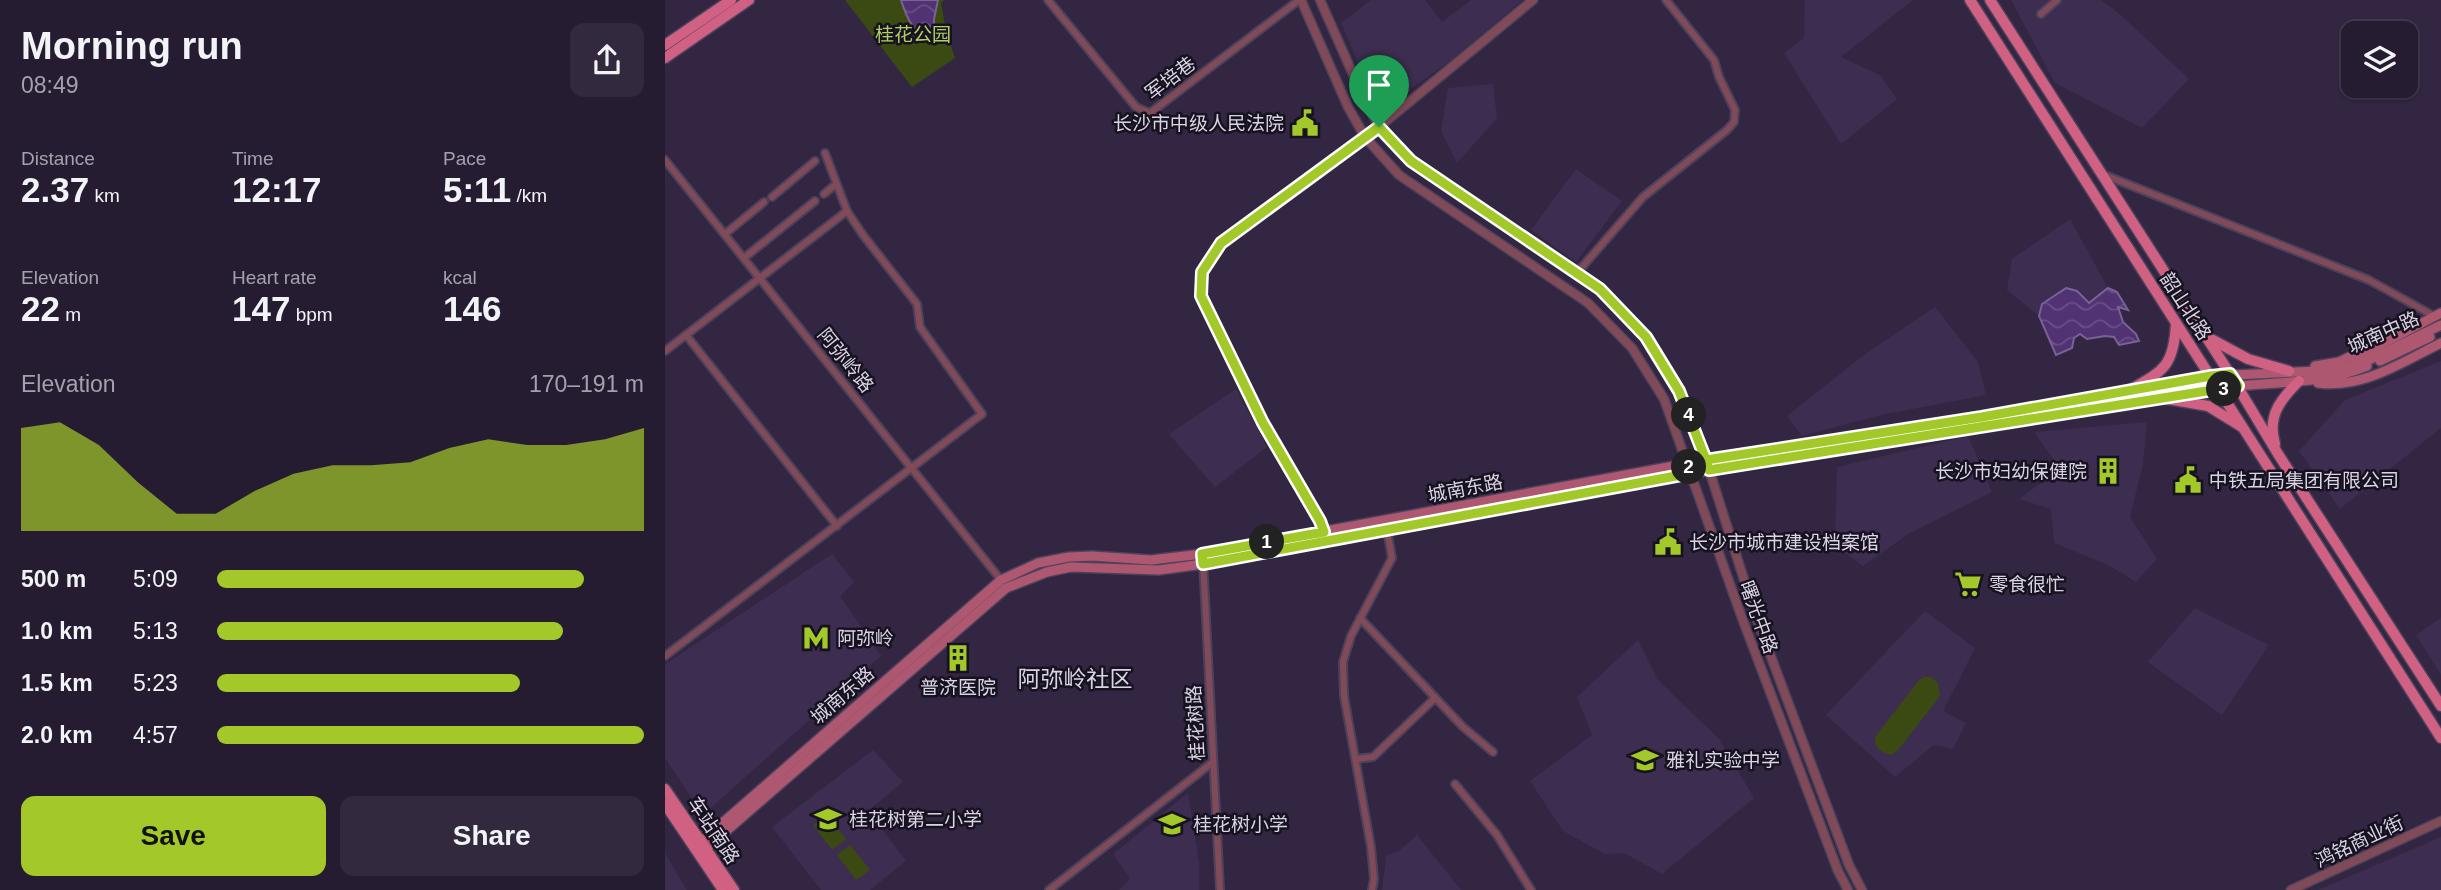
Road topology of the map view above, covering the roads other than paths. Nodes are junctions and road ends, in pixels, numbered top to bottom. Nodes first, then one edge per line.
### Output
1 (731, 0) edge
2 (749, 0) edge
3 (1048, 0) edge
4 (1300, 0) edge
5 (1320, 0) edge
6 (1534, 0) edge
7 (1666, 0) edge
8 (1970, 0) edge
9 (1990, 0) edge
10 (2057, 0) edge
11 (2041, 14) dead end
12 (665, 45) edge
13 (665, 58) edge
14 (1379, 127) junction
15 (1365, 137) junction
16 (825, 153) dead end
17 (665, 160) edge
18 (815, 161) dead end
19 (2102, 174) junction
20 (837, 184) junction
21 (824, 194) dead end
22 (772, 197) dead end
23 (815, 201) dead end
24 (764, 202) dead end
25 (847, 211) junction
26 (725, 234) junction
27 (744, 258) junction
28 (1576, 274) junction
29 (760, 278) junction
30 (2438, 315) edge
31 (2176, 323) junction
32 (2441, 325) edge
33 (2441, 331) edge
34 (2205, 334) junction
35 (686, 335) junction
36 (2441, 343) edge
37 (665, 351) edge
38 (2339, 373) junction
39 (2230, 374) junction
40 (2211, 376) junction
41 (2297, 376) junction
42 (2238, 386) junction
43 (2219, 389) junction
44 (2128, 391) junction
45 (2162, 398) junction
46 (2245, 429) junction
47 (2278, 454) junction
48 (1706, 460) junction
49 (1690, 468) junction
50 (913, 469) junction
51 (1709, 470) junction
52 (837, 526) junction
53 (1387, 530) junction
54 (1324, 532) junction
55 (1202, 559) junction
56 (1001, 580) junction
57 (1360, 618) junction
58 (665, 656) edge
59 (1435, 698) junction
60 (2441, 706) edge
61 (2441, 738) edge
62 (1493, 752) dead end
63 (1356, 759) junction
64 (1213, 762) junction
65 (1455, 784) dead end
66 (665, 789) edge
67 (665, 804) edge
68 (2441, 821) edge
69 (701, 848) junction
70 (723, 890) edge
71 (733, 890) edge
72 (1049, 890) edge
73 (1220, 890) edge
74 (1372, 890) edge
75 (1531, 890) edge
76 (1848, 890) edge
77 (1862, 890) edge
78 (2291, 890) edge

1 - 12 main road
2 - 13 main road
3 - 4 street, 军培巷
4 - 15 street, 曙光中路
5 - 14 street, 曙光中路
6 - 14 street
7 - 28 street
8 - 31 main road, 韶山北路
9 - 19 main road, 韶山北路
10 - 11 street
14 - 15 street
14 - 28 street, 曙光中路
15 - 49 street, 曙光中路
15 - 54 street
16 - 20 street
17 - 26 street, 阿弥岭路
18 - 22 street
19 - 30 street
19 - 34 main road, 韶山北路
20 - 21 street
20 - 25 street
23 - 27 street
24 - 26 street
25 - 29 street
25 - 50 street
26 - 27 street, 阿弥岭路
27 - 29 street, 阿弥岭路
28 - 48 street, 曙光中路
29 - 35 street
29 - 50 street, 阿弥岭路
30 - 41 main road
31 - 40 main road, 韶山北路
31 - 44 main road
32 - 38 main road, 城南中路
33 - 38 main road
34 - 39 main road, 韶山北路
34 - 41 main road
35 - 37 street
35 - 52 street
36 - 41 main road
38 - 41 main road, 城南东路
39 - 40 main road, 城南东路
39 - 41 main road, 城南东路
39 - 42 main road, 韶山北路
40 - 43 main road, 韶山北路
40 - 44 main road, 城南东路
41 - 42 main road, 城南东路
41 - 47 main road
42 - 43 main road, 城南东路
42 - 47 main road, 韶山北路
43 - 45 main road, 城南东路
43 - 46 main road, 韶山北路
44 - 48 main road, 城南东路
45 - 46 main road
45 - 51 main road, 城南东路
46 - 61 main road, 韶山北路
47 - 60 main road, 韶山北路
48 - 49 main road, 城南东路
48 - 51 street, 曙光中路
49 - 51 main road, 城南东路
49 - 53 main road, 城南东路
49 - 54 main road, 城南东路
49 - 76 street, 曙光中路
50 - 52 street
50 - 56 street, 阿弥岭路
51 - 77 street, 曙光中路
52 - 58 street
53 - 55 main road, 城南东路
53 - 57 street
54 - 55 main road, 城南东路
55 - 56 main road, 城南东路
55 - 64 street, 桂花树路
55 - 69 main road, 城南东路
56 - 69 main road, 城南东路
57 - 59 street
57 - 63 street
59 - 62 street
59 - 63 street
63 - 74 street
64 - 72 street
64 - 73 street, 桂花树路
65 - 75 street
66 - 69 main road, 车站南路
67 - 69 main road, 车站南路
68 - 78 street, 鸿铭商业街
69 - 70 main road, 车站南路
69 - 71 main road, 车站南路

